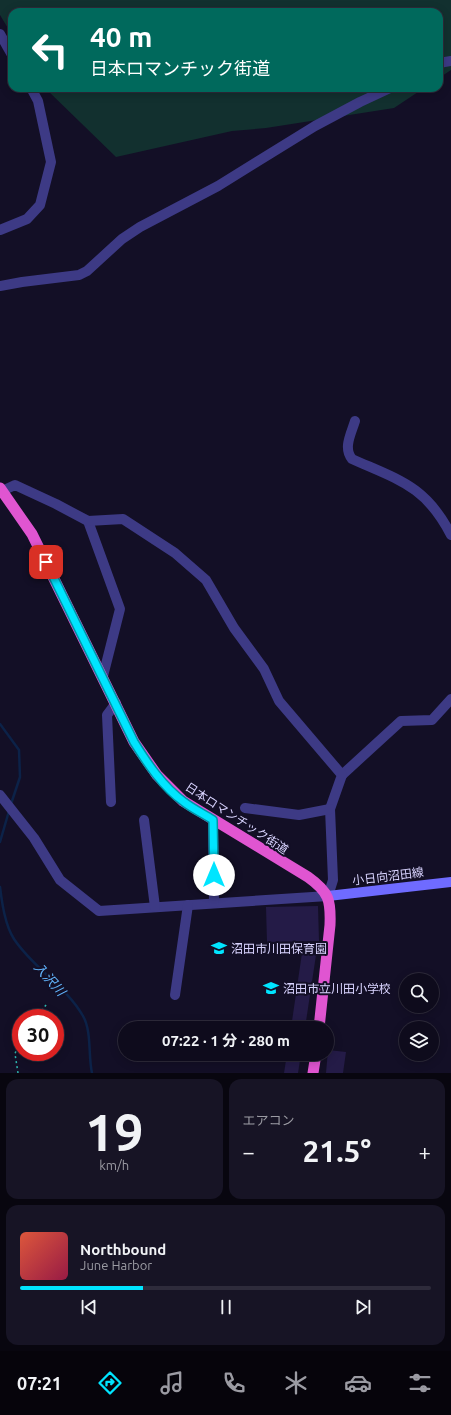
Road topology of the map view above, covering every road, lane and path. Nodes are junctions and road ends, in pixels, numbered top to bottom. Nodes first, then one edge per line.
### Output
1 (0, 34) edge
2 (8, 48) edge
3 (33, 92) edge
4 (381, 92) edge
5 (0, 230) edge
6 (0, 286) edge
7 (355, 421) dead end
8 (1, 489) edge
9 (88, 522) junction
10 (451, 535) edge
11 (103, 676) junction
12 (451, 698) edge
13 (116, 703) junction
14 (342, 775) junction
15 (3, 798) edge
16 (111, 802) dead end
17 (245, 808) dead end
18 (330, 809) junction
19 (144, 820) dead end
20 (213, 820) junction
21 (451, 882) edge
22 (328, 896) junction
23 (214, 903) junction
24 (188, 904) junction
25 (155, 908) junction
26 (175, 995) dead end
27 (47, 1004) dead end
28 (42, 1009) edge
29 (320, 1021) edge
30 (17, 1061) edge
31 (315, 1061) edge
32 (18, 1073) edge
33 (313, 1073) edge

1 - 2 street
3 - 5 street
4 - 6 street
7 - 10 street
8 - 9 street
8 - 11 highway, 日本ロマンチック街道
9 - 11 street
9 - 14 street
11 - 13 highway, 日本ロマンチック街道
12 - 14 street
13 - 16 street
13 - 20 highway, 日本ロマンチック街道
14 - 18 street
15 - 25 street
17 - 18 street
18 - 22 street
19 - 25 street
20 - 22 highway, 日本ロマンチック街道
20 - 23 street
21 - 22 main road, 小日向沼田線
22 - 23 street
22 - 29 highway
23 - 24 street
24 - 25 street
24 - 26 street
27 - 28 path
30 - 32 path
31 - 33 highway

